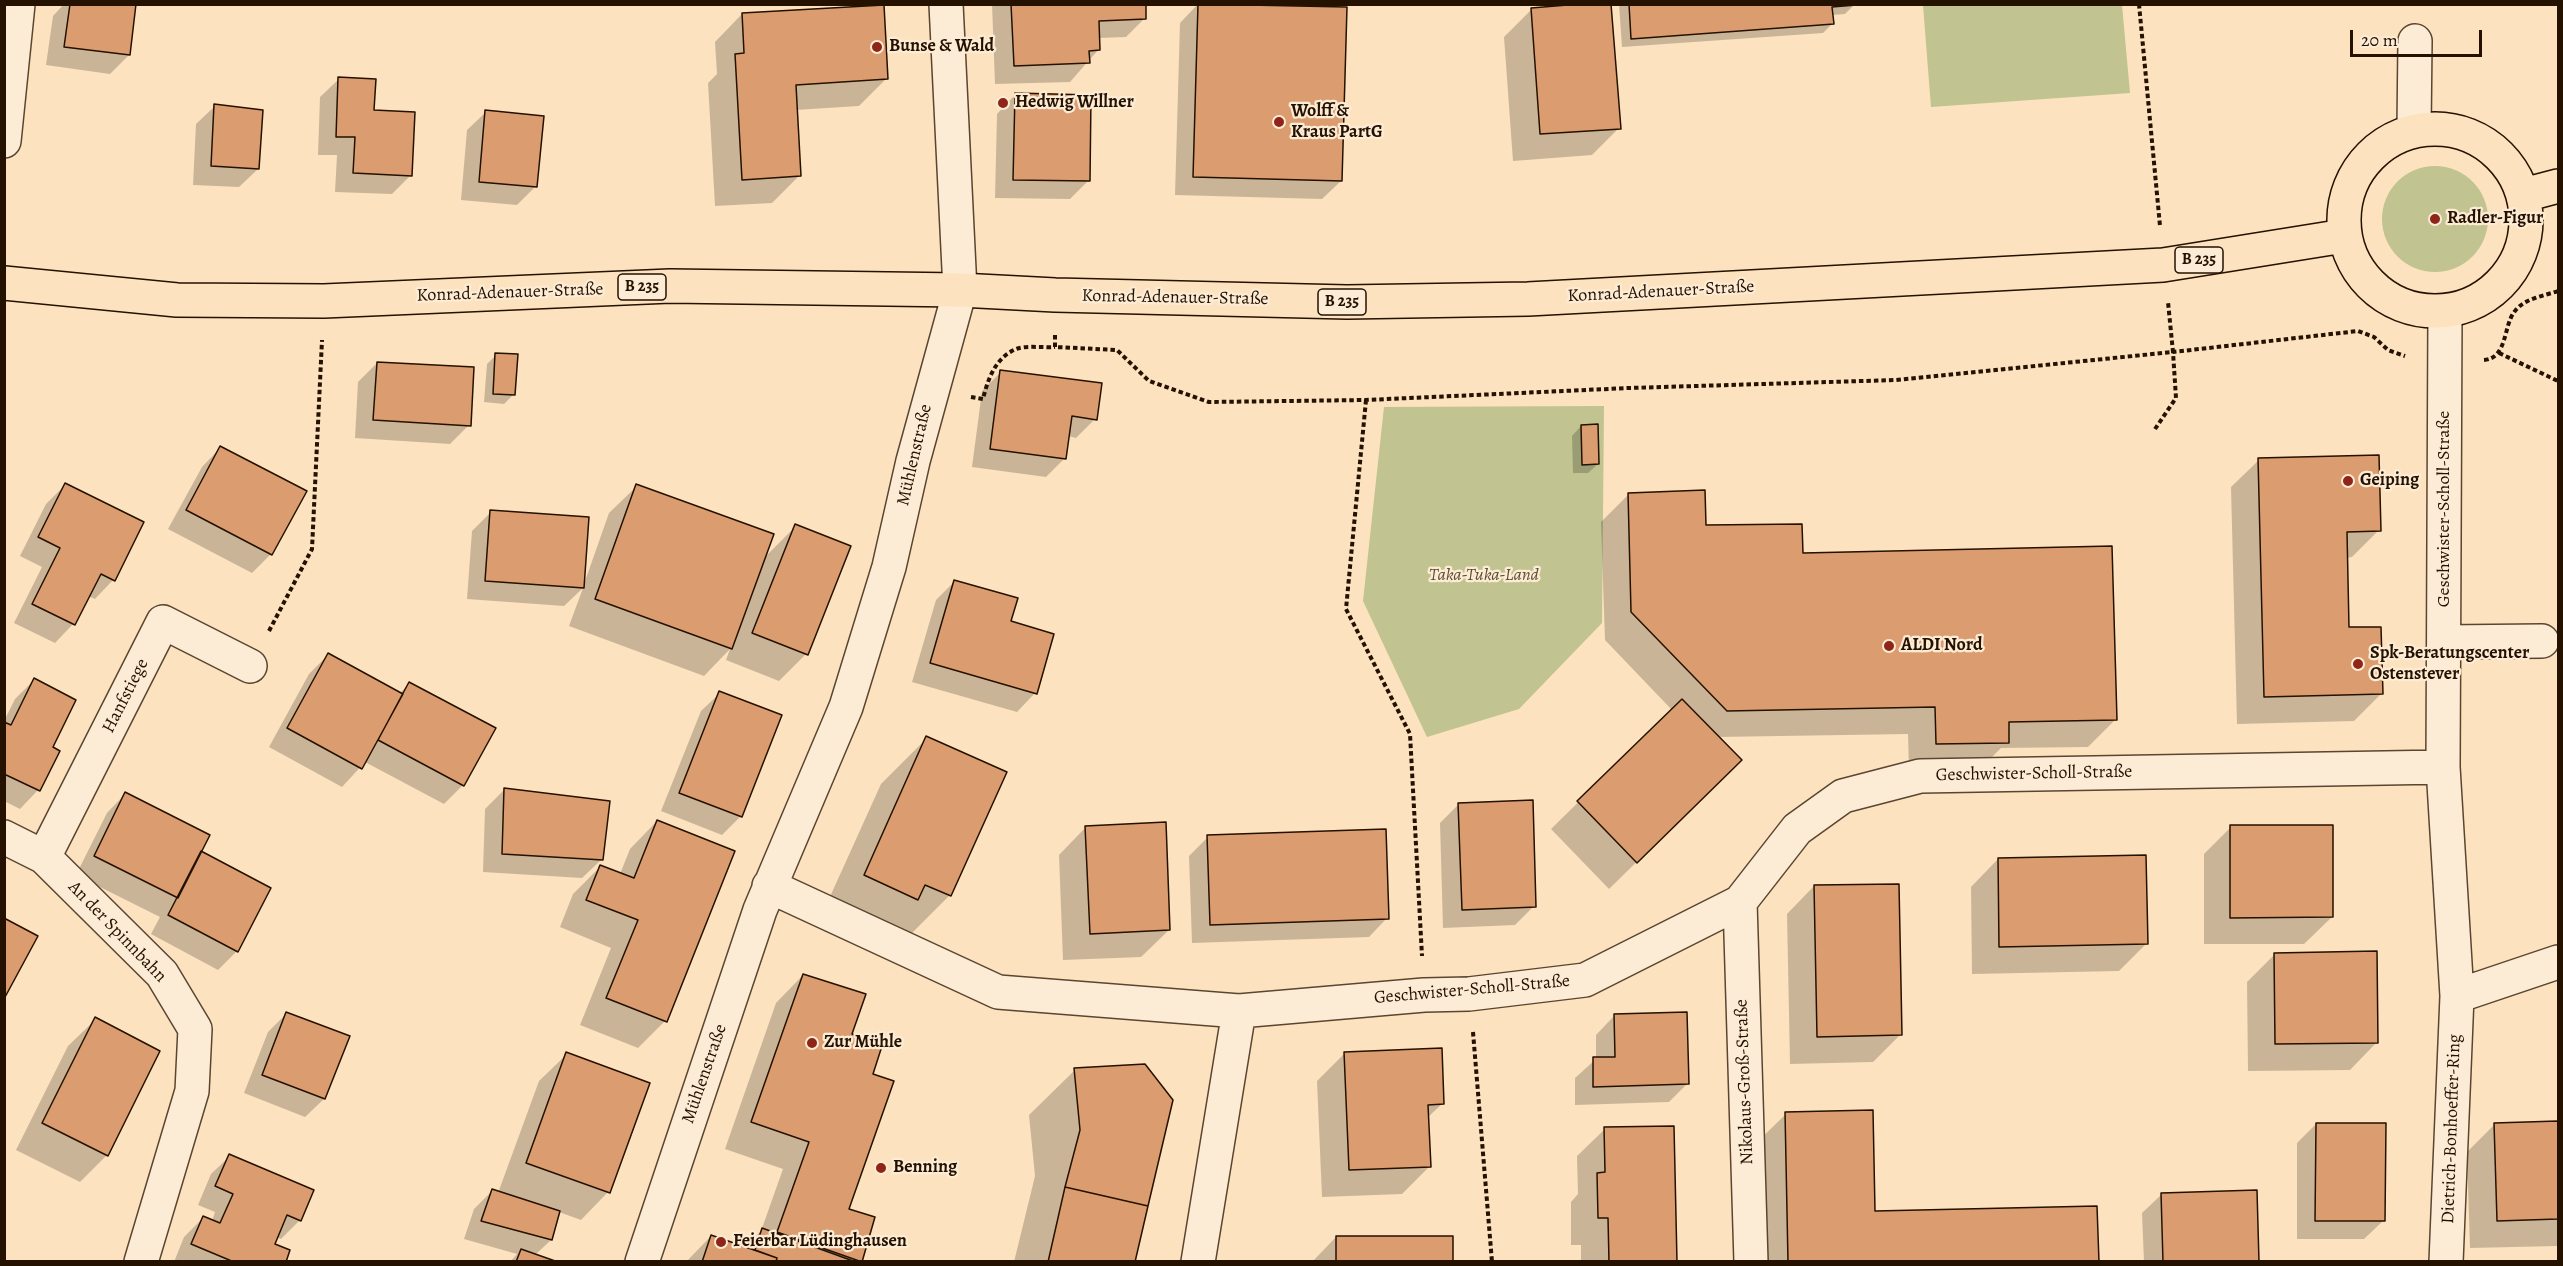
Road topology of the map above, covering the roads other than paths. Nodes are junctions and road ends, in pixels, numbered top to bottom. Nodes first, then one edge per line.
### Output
1 (18, 4) edge
2 (946, 4) edge
3 (2415, 41) dead end
4 (2414, 130) junction
5 (4, 141) edge
6 (2559, 186) edge
7 (2524, 195) junction
8 (2344, 236) junction
9 (4, 283) edge
10 (960, 290) junction
11 (2445, 311) junction
12 (2542, 641) dead end
13 (2444, 642) junction
14 (250, 666) road end
15 (2442, 767) junction
16 (4, 837) edge
17 (44, 857) junction
18 (769, 886) junction
19 (1740, 902) junction
20 (2559, 962) edge
21 (2457, 996) junction
22 (1239, 1011) junction
23 (141, 1262) edge
24 (642, 1262) edge
25 (1198, 1262) edge
26 (1751, 1262) edge
27 (2446, 1262) edge

1 - 5 street
2 - 10 street, Mühlenstraße
3 - 4 street
4 - 7 main road
4 - 8 main road
6 - 7 main road
7 - 11 main road
8 - 10 main road, Konrad-Adenauer-Straße / B 235
8 - 11 main road
9 - 10 main road, Konrad-Adenauer-Straße / B 235
10 - 18 street, Mühlenstraße
11 - 13 street, Geschwister-Scholl-Straße
12 - 13 street
13 - 15 street, Geschwister-Scholl-Straße
14 - 17 street, Hanfstiege
15 - 19 street, Geschwister-Scholl-Straße
15 - 21 street, Dietrich-Bonhoeffer-Ring
16 - 17 street, An der Spinnbahn
17 - 23 street, An der Spinnbahn
18 - 22 street, Geschwister-Scholl-Straße
18 - 24 street, Mühlenstraße
19 - 22 street, Geschwister-Scholl-Straße
19 - 26 street, Nikolaus-Groß-Straße
20 - 21 street
21 - 27 street, Dietrich-Bonhoeffer-Ring
22 - 25 street

